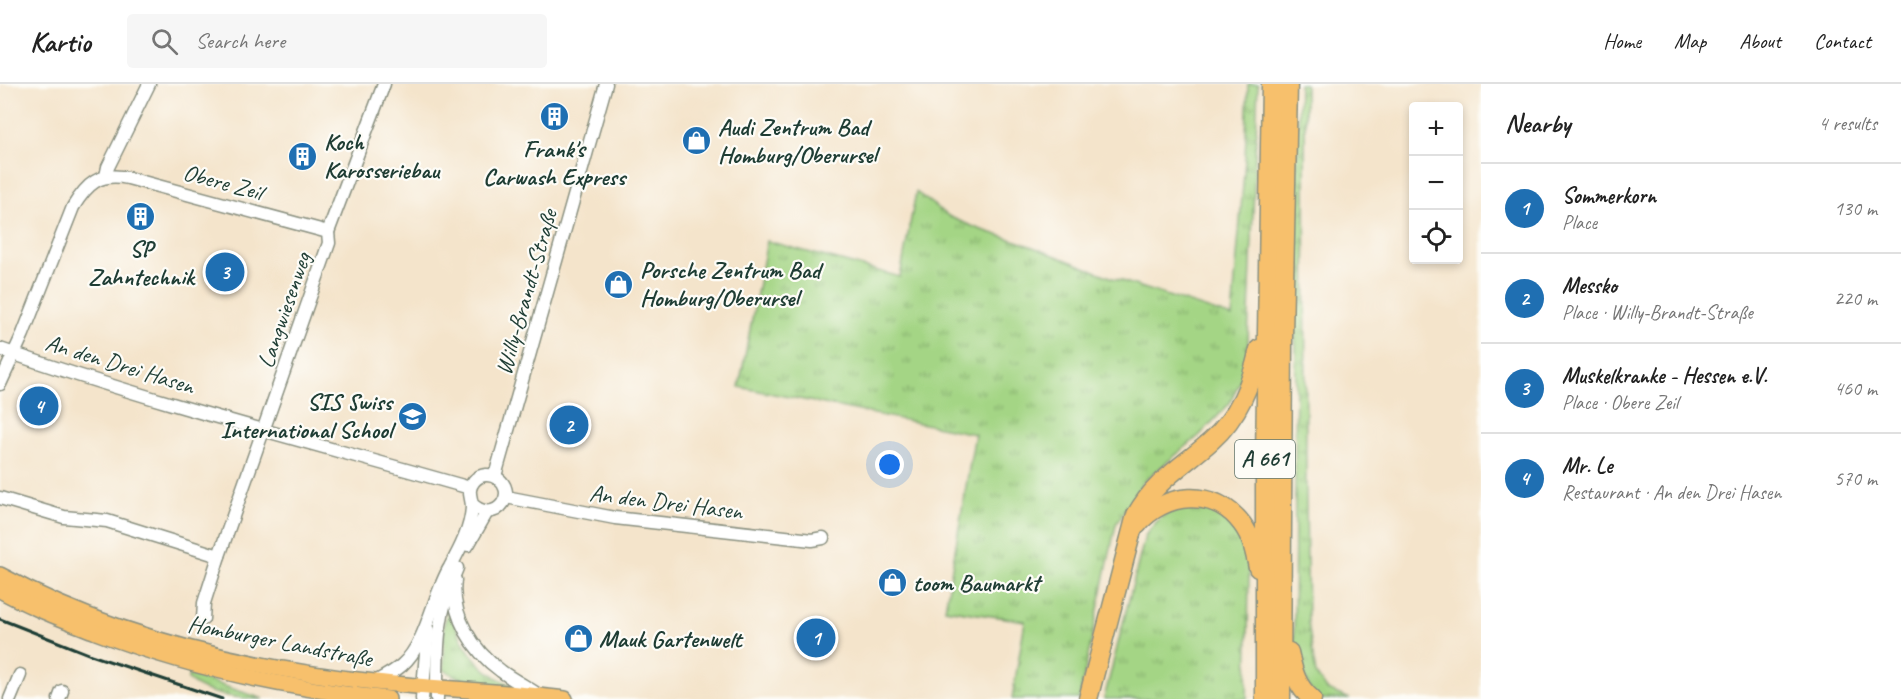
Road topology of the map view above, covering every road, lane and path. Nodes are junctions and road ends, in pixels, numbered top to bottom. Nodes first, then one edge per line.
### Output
1 (149, 84) edge
2 (384, 84) edge
3 (606, 84) edge
4 (1271, 84) edge
5 (1288, 84) edge
6 (106, 176) junction
7 (328, 232) junction
8 (1267, 315) junction
9 (0, 349) edge
10 (14, 354) junction
11 (0, 384) edge
12 (264, 431) junction
13 (495, 476) junction
14 (470, 488) junction
15 (506, 496) junction
16 (0, 498) edge
17 (472, 504) junction
18 (487, 512) junction
19 (1130, 537) junction
20 (823, 538) dead end
21 (219, 556) junction
22 (456, 570) junction
23 (0, 575) edge
24 (0, 590) edge
25 (1264, 603) junction
26 (1281, 615) junction
27 (203, 619) dead end
28 (429, 620) junction
29 (20, 675) dead end
30 (375, 682) junction
31 (430, 693) edge
32 (541, 696) junction
33 (358, 697) edge
34 (10, 699) edge
35 (388, 699) edge
36 (566, 699) edge
37 (1088, 699) edge
38 (1264, 699) edge
39 (1281, 699) edge
40 (1312, 699) edge

1 - 6 street
2 - 7 street, Langwiesenweg
3 - 13 street, Willy-Brandt-Straße
4 - 8 highway, A 661
5 - 26 highway, A 661
6 - 7 street, Obere Zeil
6 - 10 street
7 - 12 street, Langwiesenweg
8 - 19 highway, A 661
8 - 25 highway, A 661
9 - 10 street, An den Drei Hasen
10 - 11 street
10 - 12 street, An den Drei Hasen
12 - 14 street, An den Drei Hasen
12 - 21 street, Langwiesenweg
13 - 14 street
13 - 15 street
14 - 17 street
15 - 18 street
15 - 20 street, An den Drei Hasen
16 - 21 street
17 - 18 street
17 - 28 street
18 - 22 street
19 - 25 highway
19 - 37 highway
21 - 27 street, Langwiesenweg
22 - 31 street
22 - 32 street
23 - 30 main road, Homburger Landstraße
24 - 33 main road, Homburger Landstraße
25 - 38 highway, A 661
26 - 39 highway, A 661
26 - 40 highway
28 - 30 street
28 - 31 street
29 - 34 street
30 - 31 main road, Homburger Landstraße
31 - 32 main road, Homburger Landstraße
32 - 36 main road, Homburger Landstraße
33 - 35 main road, Homburger Landstraße

